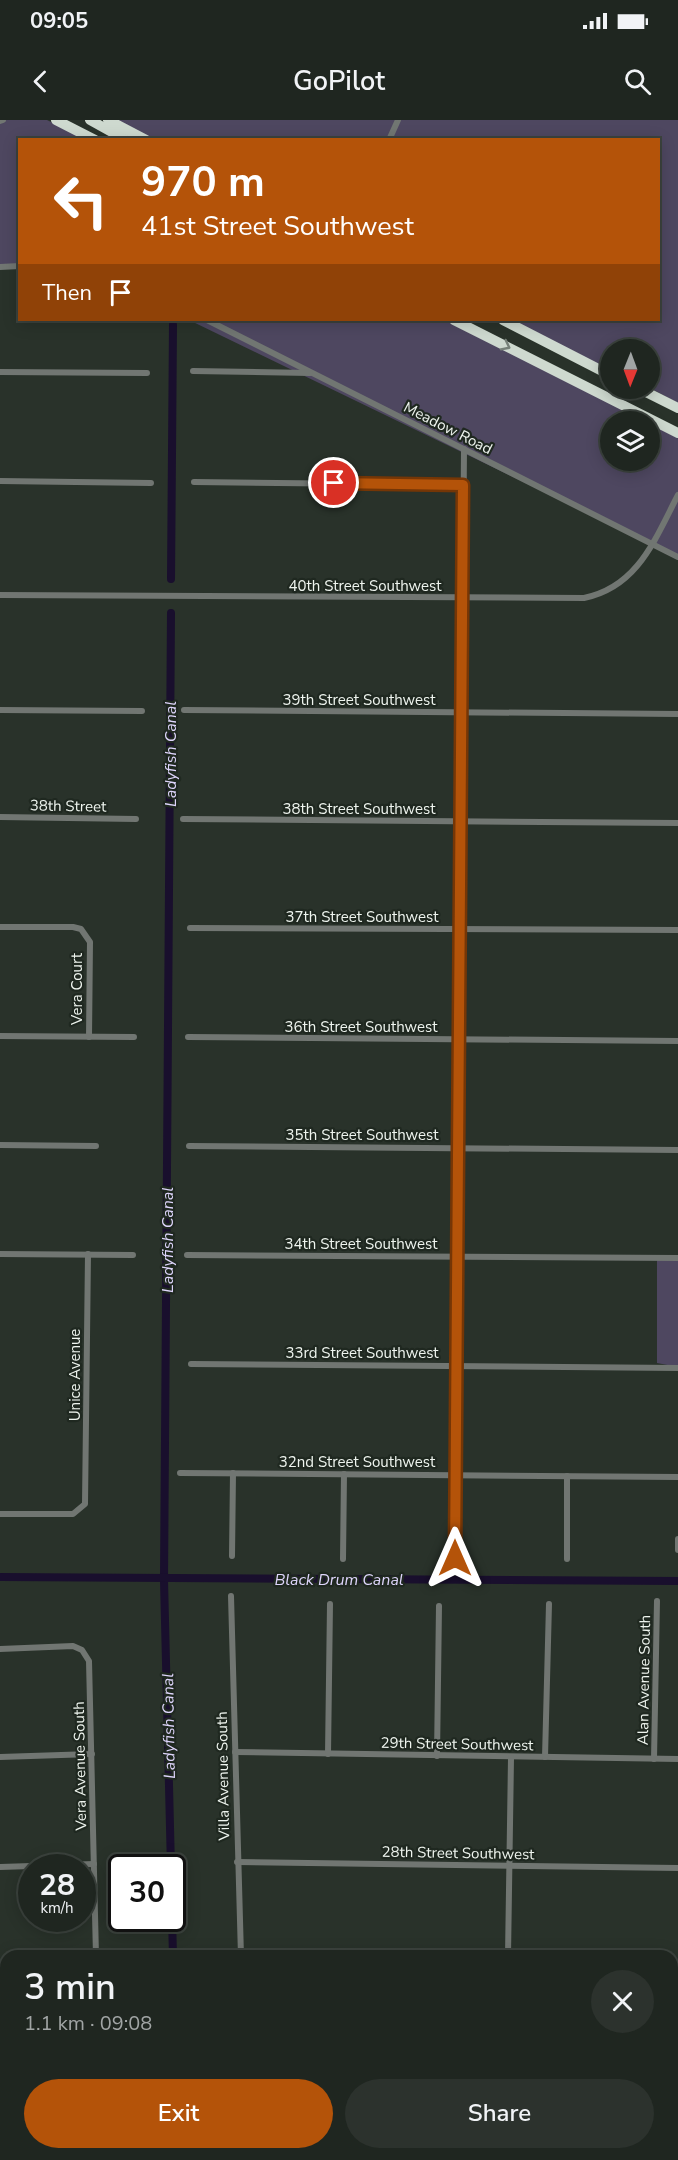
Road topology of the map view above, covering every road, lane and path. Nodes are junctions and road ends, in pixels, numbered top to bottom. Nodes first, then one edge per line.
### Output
1 (57, 120) edge
2 (90, 120) edge
3 (108, 120) edge
4 (398, 120) edge
5 (91, 138) edge
6 (122, 138) edge
7 (142, 138) edge
8 (389, 138) edge
9 (18, 266) edge
10 (0, 267) edge
11 (209, 321) edge
12 (456, 321) edge
13 (505, 321) edge
14 (600, 370) edge
15 (193, 371) dead end
16 (0, 372) edge
17 (147, 373) dead end
18 (314, 373) junction
19 (660, 399) edge
20 (678, 408) edge
21 (678, 433) edge
22 (464, 449) junction
23 (0, 481) edge
24 (194, 482) dead end
25 (151, 483) dead end
26 (463, 485) junction
27 (678, 495) edge
28 (652, 543) junction
29 (678, 556) edge
30 (0, 595) edge
31 (463, 599) junction
32 (0, 710) edge
33 (142, 711) dead end
34 (184, 711) dead end
35 (462, 712) junction
36 (678, 714) edge
37 (0, 818) edge
38 (136, 819) dead end
39 (183, 819) dead end
40 (461, 821) junction
41 (678, 822) edge
42 (0, 927) edge
43 (190, 928) dead end
44 (460, 930) junction
45 (678, 930) edge
46 (0, 1036) edge
47 (89, 1037) junction
48 (134, 1037) dead end
49 (188, 1037) dead end
50 (459, 1039) junction
51 (678, 1041) edge
52 (0, 1145) edge
53 (96, 1146) dead end
54 (189, 1146) dead end
55 (458, 1148) junction
56 (678, 1150) edge
57 (0, 1254) edge
58 (88, 1254) junction
59 (133, 1255) dead end
60 (187, 1255) dead end
61 (457, 1257) junction
62 (678, 1258) edge
63 (191, 1364) dead end
64 (456, 1366) junction
65 (678, 1368) edge
66 (180, 1473) dead end
67 (232, 1473) junction
68 (344, 1474) junction
69 (456, 1475) junction
70 (567, 1476) junction
71 (678, 1477) edge
72 (0, 1514) edge
73 (678, 1539) edge
74 (678, 1550) edge
75 (232, 1556) dead end
76 (343, 1558) dead end
77 (455, 1558) dead end
78 (567, 1559) dead end
79 (231, 1596) dead end
80 (657, 1601) dead end
81 (330, 1604) dead end
82 (549, 1604) dead end
83 (439, 1606) dead end
84 (0, 1648) edge
85 (235, 1752) junction
86 (92, 1754) junction
87 (328, 1754) junction
88 (436, 1756) junction
89 (0, 1757) edge
90 (545, 1757) junction
91 (511, 1758) junction
92 (654, 1759) junction
93 (678, 1759) edge
94 (94, 1854) edge
95 (237, 1862) junction
96 (18, 1866) edge
97 (509, 1866) junction
98 (0, 1867) edge
99 (678, 1868) edge
100 (95, 1932) edge
101 (96, 1950) edge
102 (241, 1950) edge
103 (508, 1950) edge

1 - 5 highway
2 - 6 highway
3 - 7 highway
4 - 8 street
9 - 10 street
11 - 18 street, Meadow Road
12 -> 21 highway
13 - 14 highway
15 - 18 street
16 - 17 street
18 - 22 street, Meadow Road
19 - 20 highway
22 - 26 street
22 - 28 street, Meadow Road
23 - 25 street
24 - 26 street
26 - 31 street
27 - 28 street, 40th Street Southwest
28 - 29 street, Meadow Road
28 - 31 street, 40th Street Southwest
30 - 31 street, 40th Street Southwest
31 - 35 street
32 - 33 street
34 - 35 street, 39th Street Southwest
35 - 36 street, 39th Street Southwest
35 - 40 street
37 - 38 street, 38th Street
39 - 40 street, 38th Street Southwest
40 - 41 street, 38th Street Southwest
40 - 44 street
42 - 47 street, Vera Court
43 - 44 street, 37th Street Southwest
44 - 45 street, 37th Street Southwest
44 - 50 street
46 - 47 street
47 - 48 street
49 - 50 street, 36th Street Southwest
50 - 51 street, 36th Street Southwest
50 - 55 street
52 - 53 street
54 - 55 street, 35th Street Southwest
55 - 56 street, 35th Street Southwest
55 - 61 street
57 - 58 street
58 - 59 street
58 - 72 street, Unice Avenue
60 - 61 street, 34th Street Southwest
61 - 62 street, 34th Street Southwest
61 - 64 street
63 - 64 street, 33rd Street Southwest
64 - 65 street, 33rd Street Southwest
64 - 69 street
66 - 67 street, 32nd Street Southwest
67 - 68 street, 32nd Street Southwest
67 - 75 street
68 - 69 street, 32nd Street Southwest
68 - 76 street
69 - 70 street, 32nd Street Southwest
69 - 77 street
70 - 71 street, 32nd Street Southwest
70 - 78 street
73 - 74 street
79 - 85 street, Villa Avenue South
80 - 92 street, Alan Avenue South
81 - 87 street
82 - 90 street
83 - 88 street
84 - 86 street, Vera Avenue South
85 - 87 street, 29th Street Southwest
85 - 95 street, Villa Avenue South
86 - 89 street
86 - 94 street, Vera Avenue South
87 - 88 street, 29th Street Southwest
88 - 91 street, 29th Street Southwest
90 - 91 street, 29th Street Southwest
90 - 92 street, 29th Street Southwest
91 - 97 street
92 - 93 street, 29th Street Southwest
95 - 97 street, 28th Street Southwest
95 - 102 street, Villa Avenue South
96 - 98 street
97 - 99 street, 28th Street Southwest
97 - 103 street
100 - 101 street, Vera Avenue South

